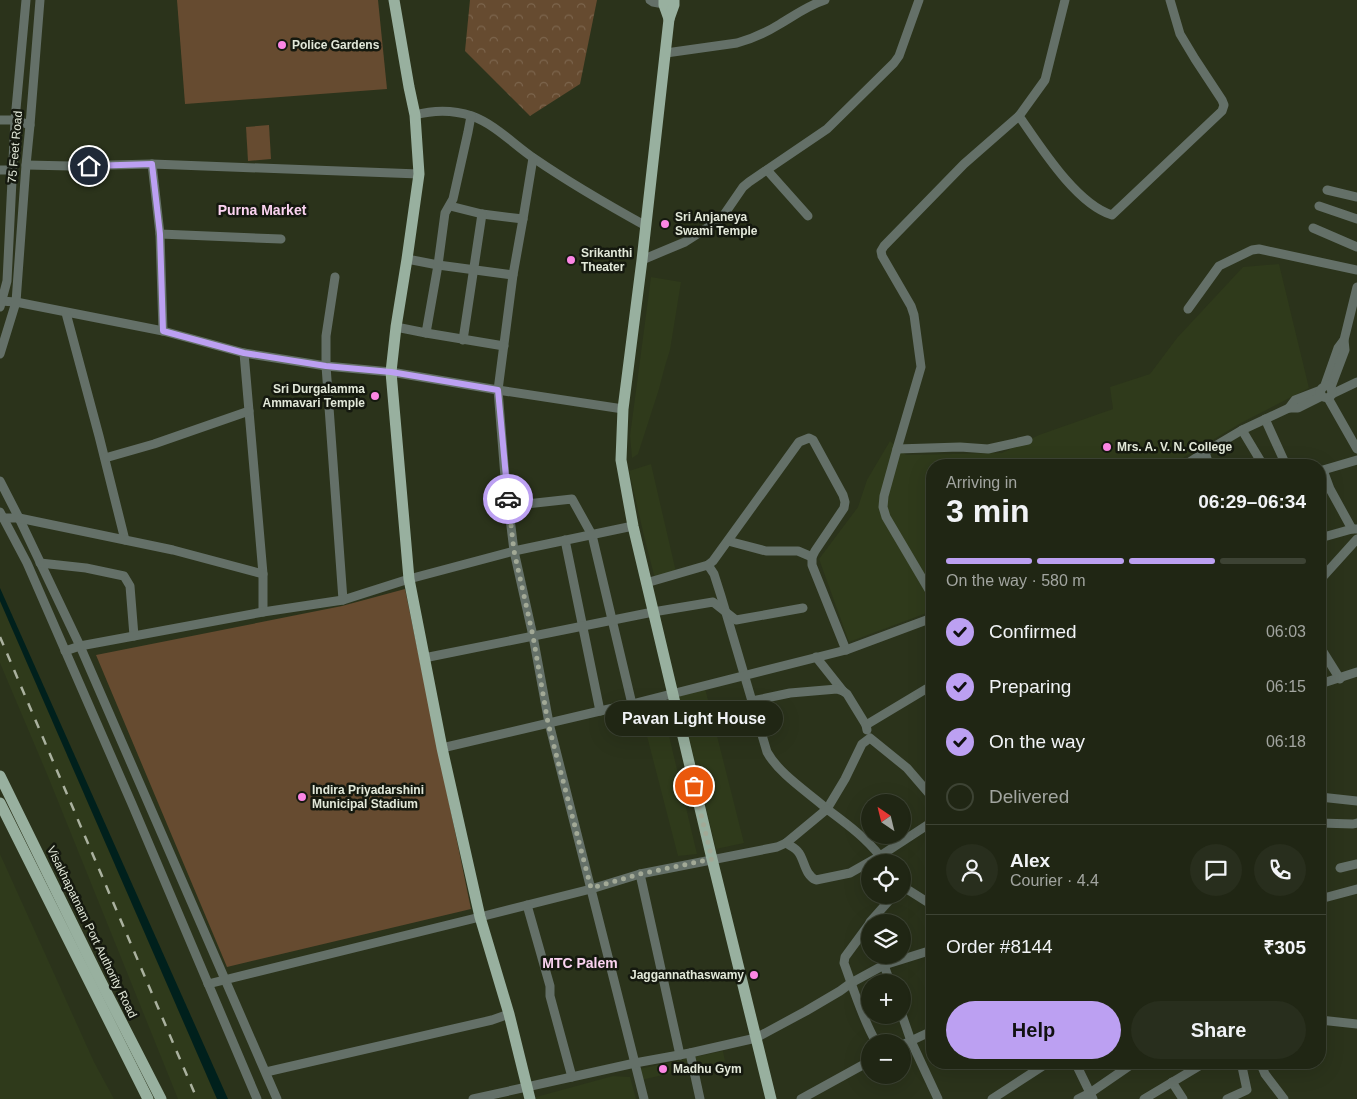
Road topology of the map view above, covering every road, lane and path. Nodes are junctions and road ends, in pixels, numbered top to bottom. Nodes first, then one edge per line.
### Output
1 (26, 0) edge
2 (40, 0) edge
3 (394, 0) edge
4 (650, 0) edge
5 (825, 0) edge
6 (919, 0) edge
7 (1065, 0) edge
8 (1170, 0) edge
9 (669, 3) edge
10 (666, 53) junction
11 (415, 115) junction
12 (471, 116) junction
13 (1020, 116) junction
14 (0, 120) edge
15 (15, 120) junction
16 (30, 125) junction
17 (533, 158) junction
18 (152, 164) junction
19 (26, 165) junction
20 (0, 170) edge
21 (12, 170) junction
22 (767, 170) junction
23 (418, 174) junction
24 (1327, 190) dead end
25 (1357, 197) edge
26 (450, 206) junction
27 (1319, 206) dead end
28 (482, 214) junction
29 (808, 216) dead end
30 (523, 219) junction
31 (1357, 219) edge
32 (0, 220) edge
33 (10, 221) junction
34 (22, 223) junction
35 (646, 226) junction
36 (1312, 228) dead end
37 (160, 234) junction
38 (281, 239) dead end
39 (1357, 247) edge
40 (408, 259) junction
41 (642, 260) junction
42 (438, 265) junction
43 (474, 269) junction
44 (1357, 270) edge
45 (513, 275) junction
46 (335, 277) dead end
47 (1357, 286) edge
48 (16, 302) junction
49 (1, 303) edge
50 (1188, 309) dead end
51 (66, 313) junction
52 (396, 327) junction
53 (163, 331) junction
54 (426, 333) junction
55 (463, 340) junction
56 (504, 346) junction
57 (244, 353) junction
58 (0, 354) edge
59 (326, 366) junction
60 (391, 372) junction
61 (1357, 382) edge
62 (498, 390) junction
63 (1326, 391) junction
64 (623, 409) junction
65 (249, 411) junction
66 (1265, 419) junction
67 (1242, 430) junction
68 (1028, 440) dead end
69 (896, 449) junction
70 (1357, 449) edge
71 (1204, 452) junction
72 (105, 458) junction
73 (1194, 459) edge
74 (1207, 459) edge
75 (1259, 459) edge
76 (1283, 459) edge
77 (1357, 460) edge
78 (1326, 470) edge
79 (1326, 480) edge
80 (0, 481) edge
81 (508, 506) junction
82 (2, 515) edge
83 (19, 518) junction
84 (632, 526) junction
85 (1354, 529) edge
86 (592, 535) junction
87 (1326, 536) edge
88 (1357, 539) edge
89 (125, 540) junction
90 (565, 540) junction
91 (728, 541) junction
92 (514, 551) junction
93 (812, 558) junction
94 (40, 563) junction
95 (708, 565) junction
96 (1326, 573) edge
97 (263, 574) junction
98 (409, 579) junction
99 (646, 583) junction
100 (926, 585) edge
101 (343, 600) junction
102 (803, 608) dead end
103 (725, 611) junction
104 (263, 612) junction
105 (653, 612) junction
106 (613, 620) junction
107 (926, 620) edge
108 (583, 626) junction
109 (134, 636) junction
110 (533, 636) junction
111 (80, 646) junction
112 (846, 650) junction
113 (65, 652) junction
114 (1326, 656) edge
115 (424, 658) junction
116 (816, 658) junction
117 (1357, 672) edge
118 (744, 676) junction
119 (1340, 679) junction
120 (1326, 682) edge
121 (926, 689) edge
122 (843, 691) junction
123 (672, 694) junction
124 (752, 701) junction
125 (632, 704) junction
126 (600, 711) junction
127 (548, 723) junction
128 (866, 725) junction
129 (870, 738) junction
130 (442, 748) junction
131 (0, 776) edge
132 (926, 789) edge
133 (1326, 799) edge
134 (1357, 802) edge
135 (0, 803) edge
136 (827, 809) junction
137 (1326, 823) edge
138 (1357, 823) edge
139 (926, 828) edge
140 (786, 843) junction
141 (878, 854) edge
142 (889, 854) edge
143 (712, 859) junction
144 (1357, 864) edge
145 (861, 868) edge
146 (1340, 868) dead end
147 (640, 874) junction
148 (591, 888) junction
149 (1357, 889) edge
150 (911, 892) edge
151 (1326, 897) edge
152 (926, 901) edge
153 (886, 904) edge
154 (527, 905) junction
155 (878, 914) edge
156 (480, 917) junction
157 (861, 935) edge
158 (926, 952) edge
159 (884, 965) junction
160 (887, 974) edge
161 (226, 980) junction
162 (851, 983) junction
163 (208, 984) junction
164 (509, 1014) junction
165 (1326, 1018) edge
166 (1357, 1024) edge
167 (872, 1034) edge
168 (926, 1034) edge
169 (756, 1038) junction
170 (911, 1041) joint
171 (690, 1053) junction
172 (680, 1055) junction
173 (635, 1063) junction
174 (861, 1067) edge
175 (1039, 1069) edge
176 (1078, 1069) edge
177 (1126, 1069) edge
178 (1194, 1069) edge
179 (1242, 1069) edge
180 (1263, 1069) edge
181 (266, 1072) junction
182 (572, 1077) junction
183 (1172, 1082) junction
184 (527, 1087) junction
185 (1092, 1096) edge
186 (806, 1098) edge
187 (148, 1099) edge
188 (161, 1099) edge
189 (257, 1099) edge
190 (277, 1099) edge
191 (473, 1099) edge
192 (530, 1099) edge
193 (644, 1099) edge
194 (700, 1099) edge
195 (771, 1099) edge
196 (938, 1099) edge
197 (992, 1099) edge
198 (1078, 1099) edge
199 (1144, 1099) edge
200 (1182, 1099) edge
201 (1227, 1099) edge
202 (1284, 1099) edge

1 - 15 street, 75 Feet Road
2 - 16 street, 75 Feet Road
3 - 11 main road
4 - 9 street
5 - 10 street
6 - 22 street
7 - 13 street
8 - 13 street
9 - 10 main road
10 - 35 main road
11 - 12 street
11 - 23 main road
12 - 17 street
12 - 26 street
13 - 69 street
14 - 15 street
15 - 16 street
15 - 21 street, 75 Feet Road
16 - 19 street, 75 Feet Road
17 - 30 street
17 - 35 street
18 - 19 street
18 - 23 street
18 - 37 street
19 - 34 street, 75 Feet Road
20 - 21 street
21 - 33 street, 75 Feet Road
22 - 29 street
22 - 41 street
23 - 40 main road
24 - 25 street
26 - 28 street
26 - 42 street
27 - 31 street
28 - 30 street
28 - 43 street
30 - 45 street
32 - 33 street
33 - 34 street
33 - 49 street, 75 Feet Road
34 - 48 street, 75 Feet Road
35 - 41 main road
36 - 39 street
37 - 38 street
37 - 53 street
40 - 42 street
40 - 52 main road
41 - 64 main road
42 - 43 street
42 - 54 street
43 - 45 street
43 - 55 street
44 - 50 street
45 - 56 street
46 - 59 street
47 - 63 street
48 - 49 street
48 - 51 street
48 - 58 street, 75 Feet Road
51 - 53 street
51 - 72 street
52 - 54 street
52 - 60 main road
53 - 57 street
54 - 55 street
55 - 56 street
56 - 62 street
57 - 59 street
57 - 65 street
59 - 60 street
59 - 101 street
60 - 62 street
60 - 98 main road
61 - 63 street
62 - 64 street
62 - 81 street
63 - 66 street
63 - 70 street
64 - 84 main road
65 - 72 street
65 - 97 street
66 - 67 street
66 - 76 street
67 - 71 street
67 - 75 street
68 - 69 street
69 - 100 street
71 - 73 street
71 - 74 street
72 - 89 street
77 - 78 street
79 - 85 street
80 - 83 street
81 - 86 street
81 - 92 street
82 - 83 street
82 - 113 street
83 - 89 street
83 - 94 street
84 - 86 street
84 - 99 main road
85 - 87 street
86 - 90 street
86 - 106 street
88 - 96 street
89 - 97 street
90 - 92 street
90 - 108 street
91 - 93 street
91 - 93 street
91 - 95 street
92 - 98 street
92 - 110 street
93 - 112 street
94 - 109 street
94 - 111 street
95 - 99 street
95 - 103 street
97 - 104 street
98 - 101 street
98 - 115 main road
99 - 105 main road
101 - 104 street
102 - 103 street
103 - 105 street
103 - 118 street
104 - 109 street
105 - 106 street
105 - 123 main road
106 - 108 street
106 - 125 street
107 - 112 street
108 - 110 street
108 - 126 street
109 - 111 street
110 - 115 street
110 - 127 street
111 - 113 street
111 - 161 street
112 - 116 street
113 - 163 street
114 - 119 street
115 - 130 main road
116 - 118 street
116 - 122 street
117 - 119 street
118 - 123 street
118 - 124 street
119 - 120 street
121 - 128 street
122 - 124 street
122 - 128 street
123 - 125 street
123 - 143 main road
124 - 136 street
125 - 126 street
126 - 127 street
127 - 130 street
127 - 148 street
128 - 129 street
129 - 132 street
129 - 136 street
130 - 156 main road
131 - 188 main road, Visakhapatnam Port Authority Road
133 - 134 street
135 - 187 main road, Visakhapatnam Port Authority Road
136 - 140 street
136 - 141 street
137 - 138 street
139 - 142 street
140 - 143 street
140 - 145 street
143 - 147 street
143 - 169 main road
144 - 146 street
147 - 148 street
147 - 172 street
148 - 154 street
148 - 173 street
149 - 151 street
150 - 152 street
153 - 155 street
154 - 156 street
154 - 182 street
156 - 161 street
156 - 164 main road
157 - 162 street
158 - 159 street
159 - 160 street
159 - 162 street
161 - 163 street
161 - 181 street
162 - 167 street
162 - 169 street
163 - 189 street
164 - 181 street
164 - 184 main road
165 - 166 street
168 - 170 street
169 - 171 street
169 - 195 main road
170 - 196 street
171 - 172 street
171 - 194 street
172 - 173 street
173 - 182 street
173 - 193 street
174 - 186 street
175 - 197 street
176 - 185 street
177 - 185 street
178 - 183 street
179 - 201 street
180 - 202 street
181 - 190 street
182 - 184 street
183 - 199 street
183 - 200 street
184 - 191 street
184 - 192 main road
185 - 198 street

